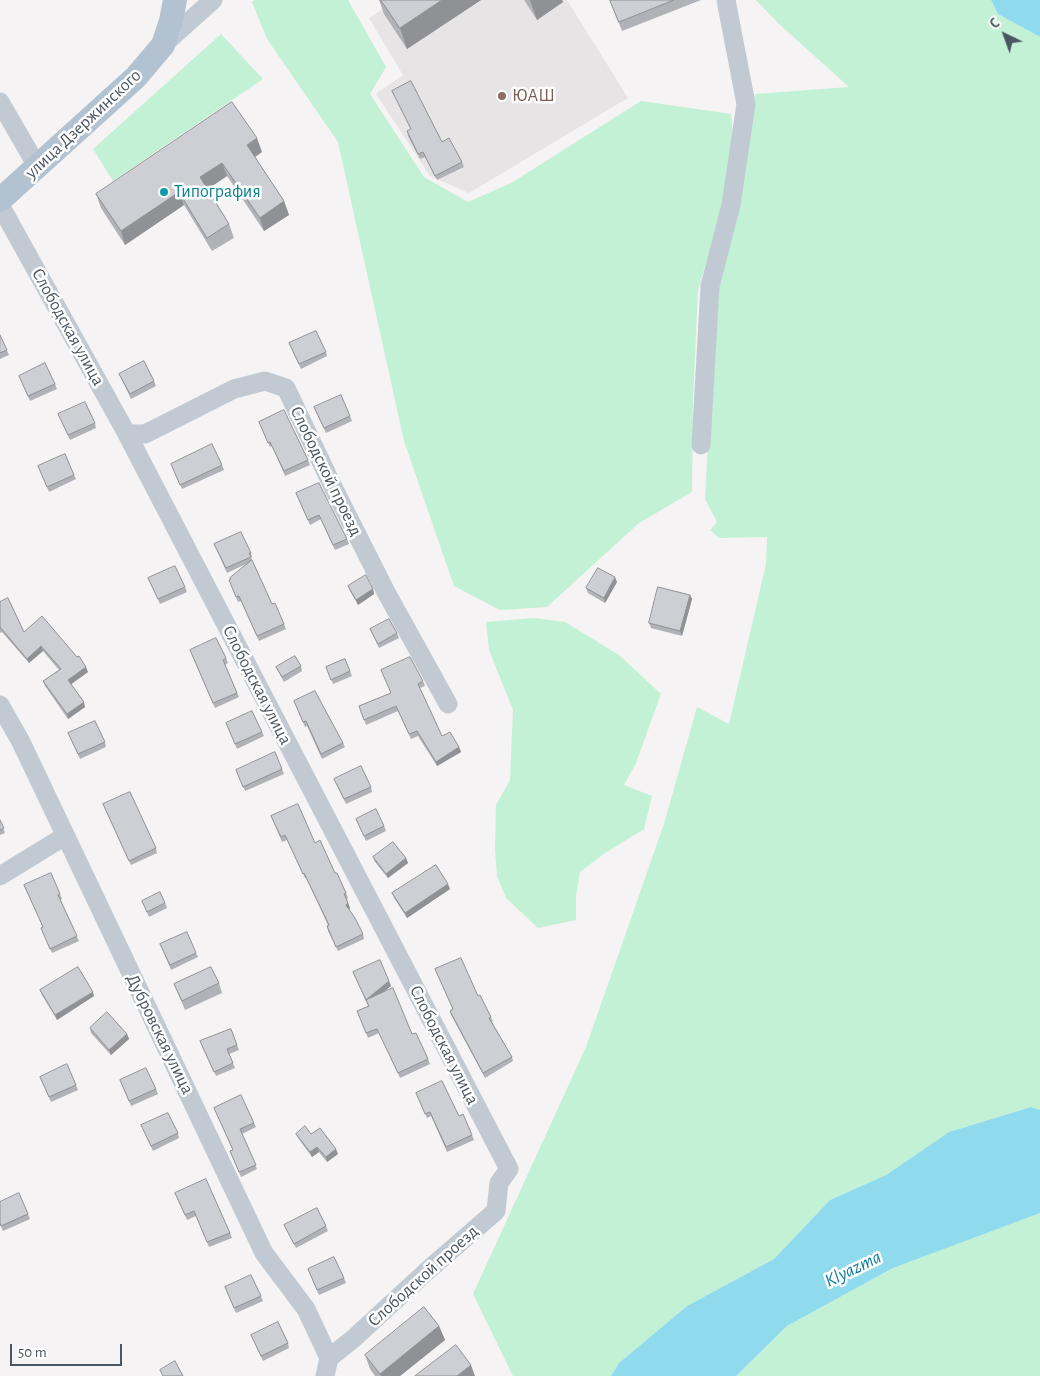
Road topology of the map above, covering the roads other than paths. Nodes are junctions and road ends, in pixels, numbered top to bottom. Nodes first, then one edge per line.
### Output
1 (174, 0) edge
2 (213, 0) edge
3 (726, 0) edge
4 (163, 45) junction
5 (0, 102) edge
6 (36, 166) junction
7 (0, 200) edge
8 (0, 205) edge
9 (127, 434) junction
10 (701, 445) dead end
11 (448, 704) dead end
12 (0, 705) edge
13 (65, 836) junction
14 (0, 876) edge
15 (508, 1169) joint
16 (329, 1358) junction
17 (325, 1376) edge

1 - 4 main road
2 - 4 street
3 - 10 street
4 - 6 main road, улица Дзержинского
5 - 6 street
6 - 7 main road, улица Дзержинского
8 - 9 street, Слободская улица
9 - 11 street, Слободской проезд
9 - 15 street, Слободская улица
12 - 13 street, Дубровская улица
13 - 14 street
13 - 16 street, Дубровская улица
15 - 16 street, Слободской проезд
16 - 17 street

